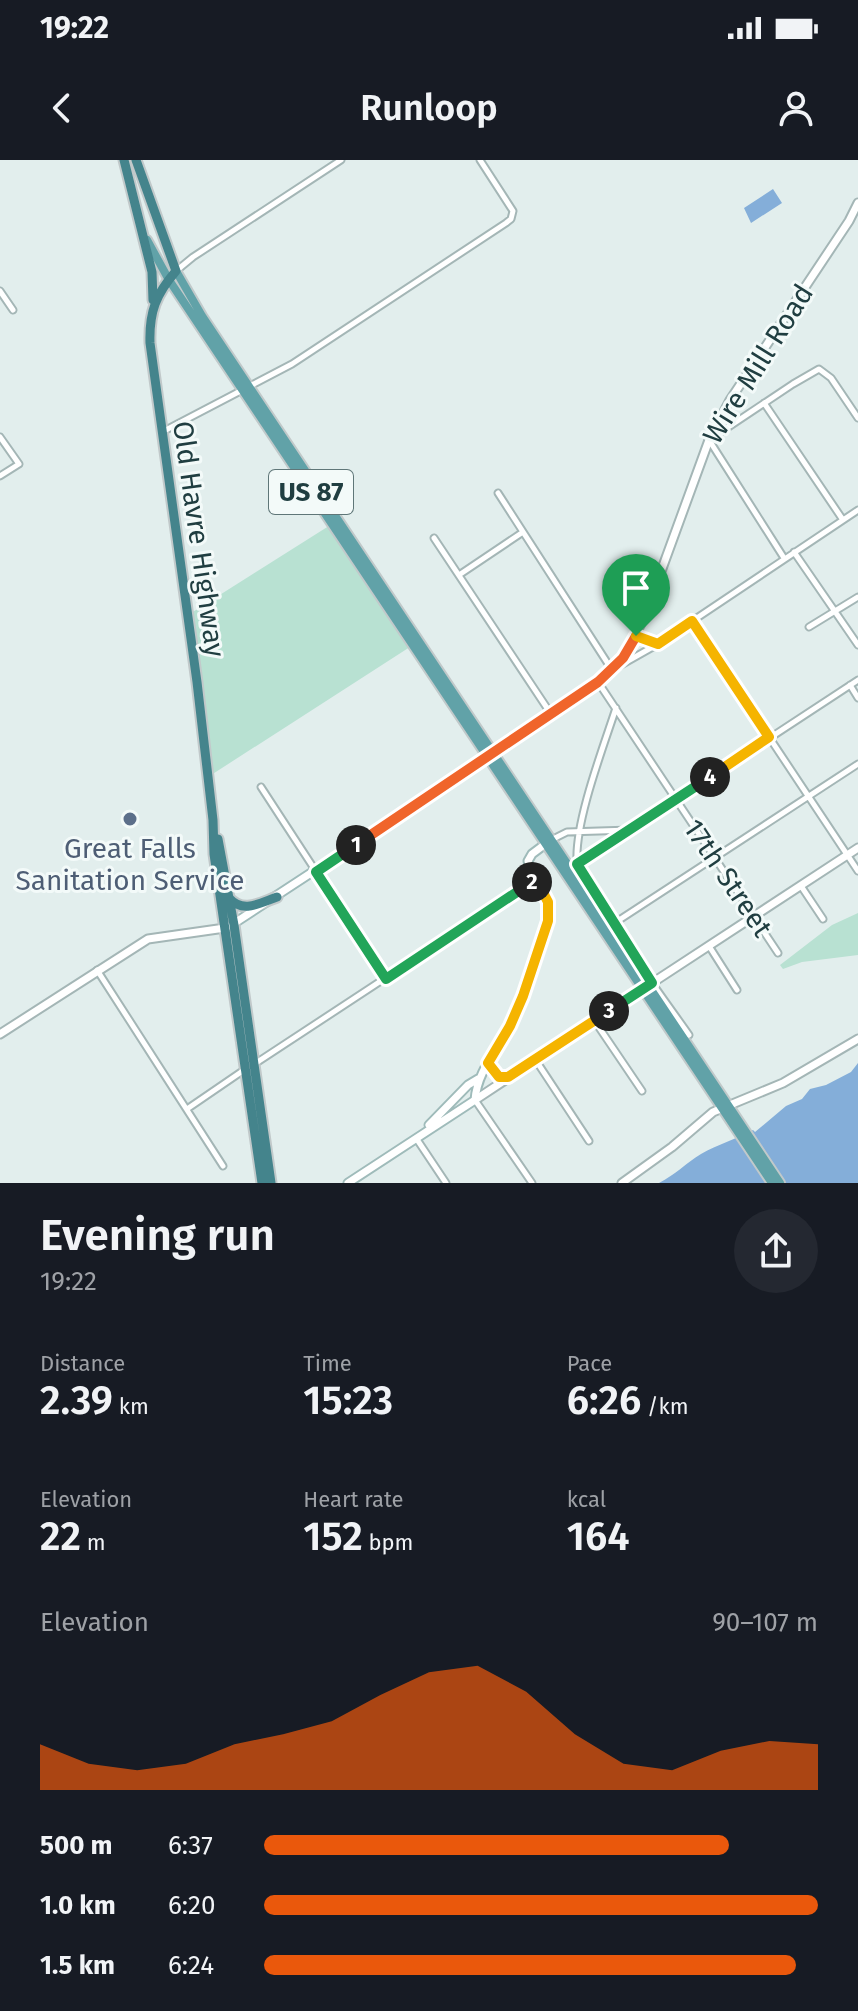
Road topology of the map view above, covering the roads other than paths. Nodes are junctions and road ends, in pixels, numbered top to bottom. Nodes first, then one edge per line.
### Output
1 (124, 160) edge
2 (136, 160) edge
3 (341, 160) edge
4 (480, 160) edge
5 (858, 203) edge
6 (140, 223) junction
7 (176, 271) junction
8 (169, 280) junction
9 (0, 291) edge
10 (152, 307) junction
11 (13, 310) dead end
12 (246, 389) junction
13 (764, 403) junction
14 (858, 418) edge
15 (162, 432) junction
16 (0, 437) edge
17 (709, 440) junction
18 (0, 476) edge
19 (498, 493) dead end
20 (858, 510) edge
21 (843, 520) junction
22 (523, 532) junction
23 (434, 538) dead end
24 (794, 552) junction
25 (784, 559) junction
26 (459, 575) junction
27 (858, 597) edge
28 (834, 611) junction
29 (692, 621) junction
30 (809, 627) dead end
31 (636, 636) junction
32 (658, 644) junction
33 (858, 645) edge
34 (615, 667) junction
35 (858, 680) edge
36 (598, 682) junction
37 (850, 685) junction
38 (858, 698) edge
39 (616, 708) junction
40 (552, 715) junction
41 (769, 737) junction
42 (491, 755) junction
43 (858, 764) edge
44 (261, 787) dead end
45 (808, 796) junction
46 (676, 799) junction
47 (213, 820) junction
48 (631, 830) junction
49 (581, 831) junction
50 (544, 838) junction
51 (858, 848) edge
52 (848, 855) junction
53 (715, 857) junction
54 (577, 864) junction
55 (858, 871) edge
56 (316, 872) junction
57 (536, 879) junction
58 (801, 886) junction
59 (277, 897) junction
60 (229, 898) junction
61 (754, 916) junction
62 (823, 919) dead end
63 (613, 924) junction
64 (230, 926) junction
65 (709, 946) junction
66 (778, 953) dead end
67 (97, 970) junction
68 (386, 979) junction
69 (650, 984) junction
70 (737, 990) dead end
71 (594, 1020) junction
72 (0, 1034) edge
73 (689, 1035) dead end
74 (858, 1039) edge
75 (535, 1059) junction
76 (488, 1063) junction
77 (248, 1067) junction
78 (508, 1077) junction
79 (479, 1078) junction
80 (642, 1091) dead end
81 (475, 1100) junction
82 (724, 1106) junction
83 (187, 1109) junction
84 (732, 1118) junction
85 (416, 1138) junction
86 (589, 1141) dead end
87 (223, 1166) dead end
88 (262, 1183) edge
89 (271, 1183) edge
90 (348, 1183) edge
91 (446, 1183) edge
92 (532, 1183) edge
93 (622, 1183) edge
94 (772, 1183) edge
95 (780, 1183) edge

1 - 6 highway, US 87
2 - 7 highway, US 87
3 - 7 street
4 - 12 street
5 - 17 street, Wire Mill Road
6 - 8 main road, US 87
6 - 10 highway, Old Havre Highway
7 - 8 highway
7 - 12 main road, US 87
8 - 10 highway
8 - 12 main road, US 87
9 - 11 street
10 - 15 highway, Old Havre Highway
12 - 15 street
12 - 42 main road, US 87
13 - 14 street
13 - 17 street
13 - 21 street
15 - 47 highway, Old Havre Highway
16 - 18 street
17 - 25 street
17 - 31 street, Wire Mill Road
19 - 22 street
20 - 21 street
21 - 24 street
22 - 26 street
22 - 34 street
23 - 26 street
24 - 25 street
24 - 28 street
25 - 29 street
26 - 40 street
27 - 28 street
28 - 30 street
28 - 33 street
29 - 32 street
29 - 41 street
31 - 32 street
31 - 34 street, Wire Mill Road
32 - 34 street
34 - 36 street, Wire Mill Road
35 - 37 street
36 - 39 street, 17th Street
36 - 40 street, Wire Mill Road
37 - 38 street
37 - 41 street
39 - 46 street, 17th Street
39 - 49 street
40 - 42 street, Wire Mill Road
41 - 45 street
41 - 46 street
42 - 50 main road, US 87
42 - 56 street, Wire Mill Road
43 - 45 street
44 - 56 street
45 - 52 street
45 - 53 street
46 - 48 street
46 - 53 street, 17th Street
47 - 60 highway, Old Havre Highway
47 - 64 highway, Old Havre Highway
48 - 49 street
48 - 54 street
49 - 50 street
49 - 54 street
50 - 57 street
50 - 82 main road, US 87
51 - 52 street
52 - 55 street
52 - 58 street
53 - 61 street, 17th Street
53 - 63 street
54 - 63 street
56 - 59 street, Wire Mill Road
56 - 68 street
57 - 68 street
57 - 76 street
58 - 61 street
58 - 62 street
59 - 60 highway
59 - 64 street, Wire Mill Road
60 - 64 highway, Old Havre Highway
61 - 65 street
61 - 66 street, 17th Street
63 - 69 street
64 - 67 street
64 - 77 highway, Old Havre Highway
65 - 69 street
65 - 70 street
67 - 72 street
67 - 83 street
68 - 77 street
69 - 71 street, bridge
69 - 73 street
71 - 75 street
71 - 80 street
74 - 82 street
75 - 78 street
75 - 86 street
76 - 78 street
76 - 79 street
77 - 83 street
77 - 88 highway, Old Havre Highway
77 - 89 highway, Old Havre Highway
78 - 81 street
79 - 81 street
79 - 85 street
81 - 85 street
81 - 92 street
82 - 84 main road, US 87
82 - 93 street
83 - 87 street
84 - 94 main road, US 87
84 - 95 main road, US 87
85 - 90 street
85 - 91 street

